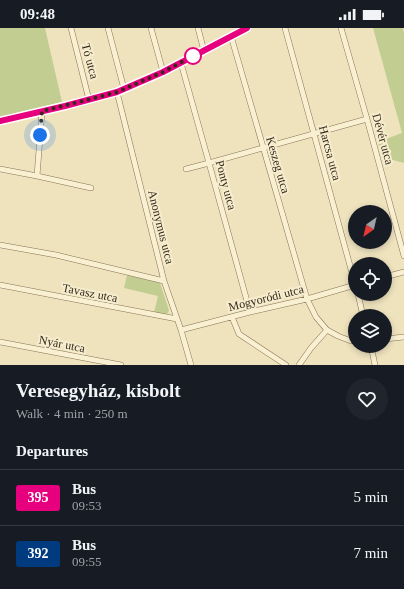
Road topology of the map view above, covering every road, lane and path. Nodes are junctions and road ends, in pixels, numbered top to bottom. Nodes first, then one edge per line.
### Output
1 (71, 28) edge
2 (108, 28) edge
3 (151, 28) edge
4 (198, 28) edge
5 (247, 28) edge
6 (285, 28) edge
7 (341, 28) edge
8 (231, 36) junction
9 (204, 51) junction
10 (180, 63) junction
11 (163, 72) junction
12 (124, 89) junction
13 (117, 92) junction
14 (90, 100) junction
15 (42, 111) junction
16 (367, 119) junction
17 (0, 121) edge
18 (314, 134) junction
19 (263, 148) junction
20 (210, 163) junction
21 (0, 169) edge
22 (186, 169) dead end
23 (37, 176) junction
24 (91, 188) dead end
25 (0, 245) edge
26 (404, 256) edge
27 (348, 259) edge
28 (404, 272) edge
29 (392, 275) edge
30 (164, 281) junction
31 (0, 285) edge
32 (348, 287) edge
33 (306, 299) junction
34 (250, 312) junction
35 (232, 317) junction
36 (177, 319) junction
37 (181, 330) junction
38 (327, 330) junction
39 (404, 337) edge
40 (392, 338) edge
41 (348, 340) edge
42 (0, 342) edge
43 (372, 353) edge
44 (121, 365) edge
45 (191, 365) edge
46 (286, 365) edge
47 (299, 365) edge
48 (375, 365) edge

1 - 14 street, Tó utca
2 - 12 street
3 - 11 street
4 - 9 street
5 - 8 street
6 - 18 street, Harcsa utca
7 - 16 street, Dévér utca
8 - 9 street
8 - 19 street, Keszeg utca
9 - 10 street
10 - 11 street
10 - 20 street, Ponty utca
11 - 12 street
12 - 13 street
13 - 14 street
13 - 30 street, Anonymus utca
14 - 15 street
15 - 17 street
15 - 23 street
16 - 18 street
16 - 26 street, Dévér utca
18 - 19 street
18 - 27 street, Harcsa utca
19 - 20 street
19 - 33 street, Keszeg utca
20 - 22 street
20 - 34 street, Ponty utca
21 - 23 street
23 - 24 street
25 - 30 street
28 - 29 street
30 - 36 street, Anonymus utca
31 - 36 street, Tavasz utca
32 - 33 street, Mogyoródi utca
33 - 34 street, Mogyoródi utca
33 - 38 street, Keszeg utca
34 - 35 street, Mogyoródi utca
35 - 37 street, Mogyoródi utca
35 - 46 street
36 - 37 street, Anonymus utca
37 - 45 street, Anonymus utca
38 - 41 street
38 - 47 street
39 - 40 street
42 - 44 street, Nyár utca
43 - 48 street

